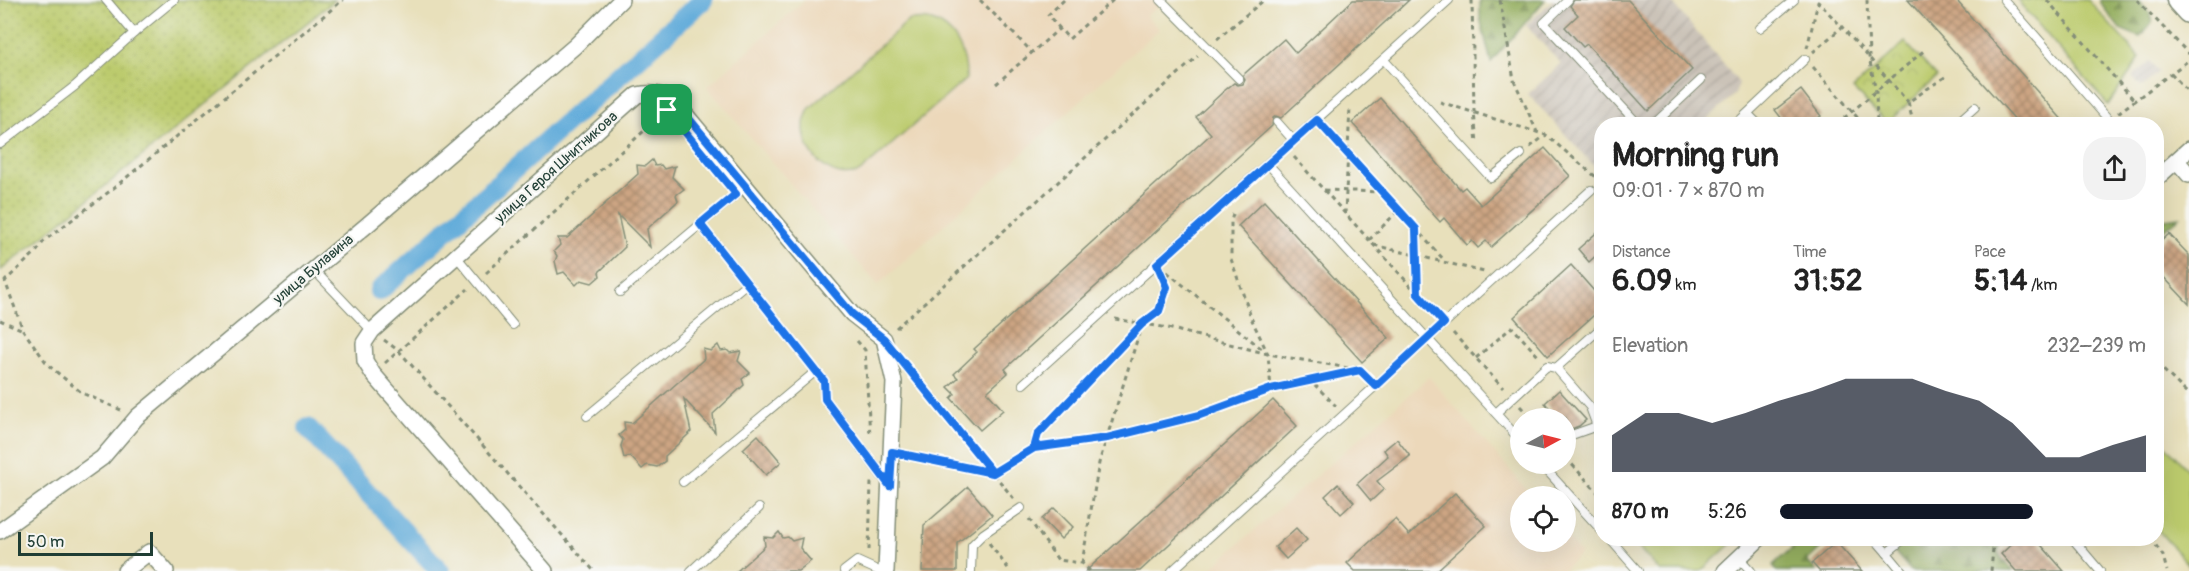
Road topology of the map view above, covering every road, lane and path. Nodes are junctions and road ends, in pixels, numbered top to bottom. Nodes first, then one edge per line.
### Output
1 (106, 0) edge
2 (174, 0) edge
3 (343, 0) edge
4 (621, 0) edge
5 (980, 0) edge
6 (1064, 0) edge
7 (1113, 0) edge
8 (1161, 0) edge
9 (1264, 0) edge
10 (1449, 0) edge
11 (1472, 0) edge
12 (1500, 0) edge
13 (1568, 0) edge
14 (1794, 0) edge
15 (1867, 0) edge
16 (2004, 0) edge
17 (2047, 0) edge
18 (2137, 0) edge
19 (2179, 0) edge
20 (2189, 11) edge
21 (1842, 27) junction
22 (1060, 28) junction
23 (1761, 28) dead end
24 (134, 33) junction
25 (1207, 48) junction
26 (1926, 49) dead end
27 (1032, 52) junction
28 (2189, 54) edge
29 (1869, 57) junction
30 (1807, 58) junction
31 (1384, 60) junction
32 (2189, 60) edge
33 (2171, 73) junction
34 (1948, 75) dead end
35 (1239, 79) dead end
36 (1701, 80) dead end
37 (1890, 80) junction
38 (996, 84) dead end
39 (1351, 89) junction
40 (1876, 92) junction
41 (2189, 93) edge
42 (1415, 94) junction
43 (2134, 100) junction
44 (1908, 102) junction
45 (676, 103) junction
46 (1975, 107) dead end
47 (1852, 111) junction
48 (1474, 112) junction
49 (1748, 114) junction
50 (1631, 117) edge
51 (1661, 117) edge
52 (1744, 117) edge
53 (1751, 117) edge
54 (1845, 117) edge
55 (1857, 117) edge
56 (1878, 117) edge
57 (1912, 117) edge
58 (1964, 117) edge
59 (2104, 117) edge
60 (2116, 117) edge
61 (1317, 120) junction
62 (1277, 122) dead end
63 (1537, 132) junction
64 (1546, 135) junction
65 (1294, 141) junction
66 (0, 144) edge
67 (1286, 148) junction
68 (2189, 149) edge
69 (1348, 154) junction
70 (1521, 154) joint
71 (2176, 161) junction
72 (1268, 164) junction
73 (1480, 166) junction
74 (2164, 172) edge
75 (1594, 175) edge
76 (2189, 175) edge
77 (746, 186) junction
78 (1324, 190) junction
79 (1591, 190) dead end
80 (1238, 191) junction
81 (1346, 191) junction
82 (1382, 192) junction
83 (1399, 210) junction
84 (1345, 213) junction
85 (700, 224) junction
86 (1416, 229) junction
87 (1369, 240) junction
88 (1374, 245) junction
89 (1417, 254) junction
90 (456, 256) junction
91 (1445, 261) junction
92 (1157, 264) junction
93 (313, 269) junction
94 (1497, 275) junction
95 (478, 280) junction
96 (2, 282) edge
97 (747, 283) junction
98 (620, 292) dead end
99 (1418, 294) junction
100 (1099, 316) junction
101 (0, 320) edge
102 (1444, 323) junction
103 (1142, 324) junction
104 (513, 325) dead end
105 (23, 330) junction
106 (372, 331) junction
107 (1594, 333) edge
108 (1429, 338) junction
109 (884, 339) junction
110 (857, 341) dead end
111 (399, 351) junction
112 (1268, 354) junction
113 (1476, 358) junction
114 (905, 364) dead end
115 (1552, 367) junction
116 (1360, 370) junction
117 (2164, 370) edge
118 (816, 371) junction
119 (373, 374) junction
120 (1312, 382) junction
121 (1023, 384) dead end
122 (1376, 386) junction
123 (1271, 389) junction
124 (2189, 395) edge
125 (1514, 399) junction
126 (1522, 408) edge
127 (1496, 413) junction
128 (1344, 415) junction
129 (587, 416) dead end
130 (1594, 416) edge
131 (137, 417) junction
132 (1510, 429) edge
133 (1594, 430) edge
134 (1576, 435) edge
135 (1107, 438) junction
136 (1034, 448) junction
137 (892, 452) junction
138 (871, 462) junction
139 (1576, 469) edge
140 (993, 473) junction
141 (1550, 474) edge
142 (683, 482) dead end
143 (890, 486) junction
144 (1594, 488) edge
145 (759, 508) dead end
146 (1021, 508) junction
147 (1594, 522) edge
148 (0, 531) edge
149 (983, 534) junction
150 (1616, 546) edge
151 (1752, 546) edge
152 (1881, 546) edge
153 (1895, 546) edge
154 (1993, 546) edge
155 (2079, 546) edge
156 (2156, 546) edge
157 (1887, 553) junction
158 (1739, 558) junction
159 (1082, 563) junction
160 (868, 566) junction
161 (125, 571) edge
162 (166, 571) edge
163 (545, 571) edge
164 (594, 571) edge
165 (691, 571) edge
166 (844, 571) edge
167 (879, 571) edge
168 (886, 571) edge
169 (971, 571) edge
170 (1010, 571) edge
171 (1090, 571) edge
172 (1172, 571) edge
173 (1638, 571) edge
174 (1725, 571) edge
175 (1751, 571) edge
176 (1902, 571) edge
177 (1991, 571) edge
178 (2100, 571) edge
179 (2167, 571) edge

1 - 24 lane
2 - 24 lane
3 - 96 path
4 - 93 street, улица Булавина
5 - 27 path
6 - 22 path
7 - 22 path
8 - 25 lane
9 - 25 path
10 - 31 lane
11 - 48 path
12 - 63 path
13 - 50 lane
14 - 23 lane
15 - 29 path
16 - 59 lane
17 - 43 path
18 - 28 path
19 - 20 main road
21 - 29 path
21 - 30 path
21 - 30 path
22 - 27 path
24 - 66 lane
25 - 35 lane
25 - 109 path
26 - 37 path
27 - 38 path
29 - 37 path
29 - 40 path
30 - 47 path
30 - 49 lane
31 - 39 lane
31 - 42 lane
32 - 33 path
33 - 41 path
33 - 43 path
34 - 44 path
36 - 51 lane
37 - 40 path
37 - 44 path
39 - 61 lane
39 - 69 path
40 - 47 path
40 - 56 path
42 - 48 path
42 - 73 lane
43 - 60 path
44 - 57 path
45 - 77 street, улица Героя Шнитникова
45 - 90 street, улица Героя Шнитникова
45 - 95 path
46 - 58 lane
47 - 54 path
47 - 55 path
48 - 63 path
48 - 73 path
49 - 52 lane
49 - 53 lane
61 - 65 lane
61 - 69 path
62 - 65 lane
63 - 64 path
64 - 70 path
64 - 75 path
65 - 67 lane
67 - 72 lane
67 - 78 path
68 - 71 street
69 - 81 path
69 - 82 path
70 - 73 lane
71 - 74 street
71 - 76 street
72 - 80 lane
72 - 108 lane
77 - 85 lane
77 - 109 street, улица Героя Шнитникова
78 - 81 path
78 - 84 path
79 - 94 lane
80 - 92 lane
80 - 112 path
81 - 82 path
81 - 84 path
82 - 83 path
83 - 86 path
83 - 87 path
84 - 87 path
85 - 97 lane
85 - 98 lane
86 - 89 path
86 - 91 path
87 - 88 path
88 - 89 path
88 - 99 path
89 - 91 path
89 - 99 path
90 - 95 lane
90 - 106 street, улица Героя Шнитникова
91 - 94 path
92 - 100 lane
92 - 103 path
92 - 112 path
93 - 106 lane
93 - 131 street, улица Булавина
94 - 102 lane
95 - 104 lane
95 - 111 path
96 - 105 path
97 - 118 lane
97 - 129 lane
99 - 102 path
100 - 103 path
100 - 121 lane
101 - 105 path
102 - 108 lane
102 - 113 path
103 - 112 path
103 - 135 path
103 - 136 path
105 - 131 path
106 - 111 path
106 - 119 street
107 - 115 lane
108 - 122 lane
108 - 127 lane
109 - 137 street
110 - 138 path
111 - 119 path
111 - 164 path
112 - 116 path
112 - 123 path
113 - 115 path
113 - 125 path
114 - 140 path
115 - 125 lane
115 - 130 lane
116 - 120 path
116 - 122 path
117 - 124 path
118 - 138 lane
118 - 142 lane
119 - 163 street
120 - 123 path
120 - 128 path
122 - 128 lane
123 - 135 path
125 - 126 path
125 - 127 lane
127 - 132 lane
128 - 172 lane
131 - 148 street, улица Булавина
133 - 134 lane
135 - 136 path
135 - 159 path
136 - 140 path
137 - 140 path
137 - 143 street
138 - 143 lane
138 - 160 path
139 - 144 path
140 - 146 path
141 - 147 lane
143 - 168 street
145 - 165 lane
146 - 149 lane
146 - 159 path
149 - 169 lane
149 - 170 path
150 - 173 lane
151 - 158 street
152 - 157 lane
153 - 157 lane
154 - 177 path
155 - 178 lane
156 - 179 path
157 - 176 lane
158 - 174 street
158 - 175 lane
159 - 171 path
160 - 166 lane
160 - 167 lane
161 - 162 street

